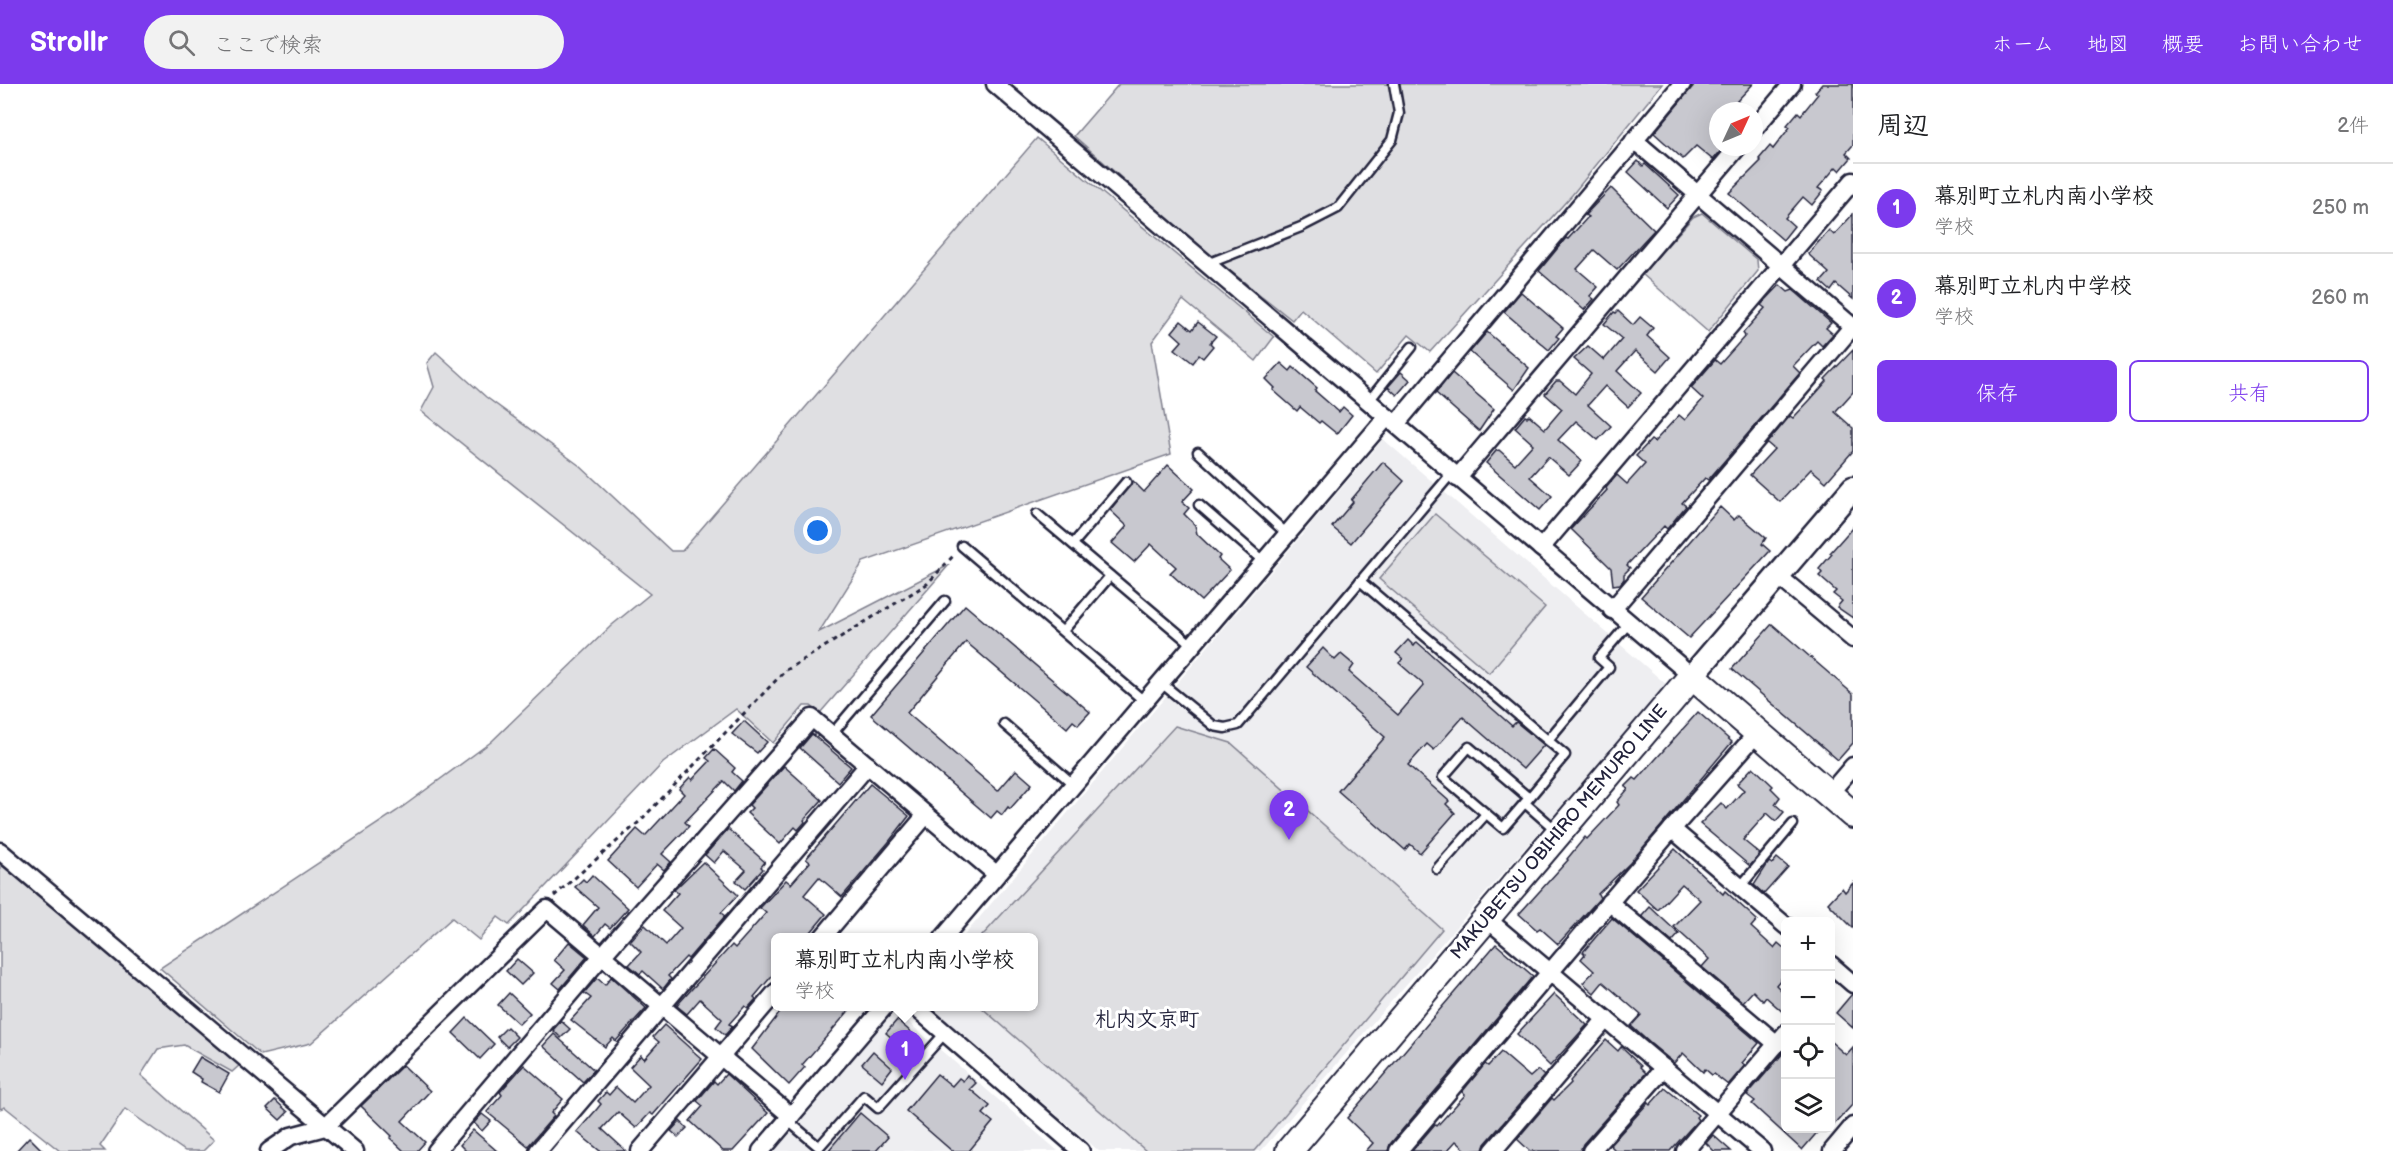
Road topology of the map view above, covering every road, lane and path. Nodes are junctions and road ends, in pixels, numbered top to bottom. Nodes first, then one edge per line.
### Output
1 (995, 84) edge
2 (1394, 84) edge
3 (1682, 84) edge
4 (1792, 84) edge
5 (1763, 118) edge
6 (1634, 140) junction
7 (1730, 156) edge
8 (1853, 181) edge
9 (1698, 195) junction
10 (1207, 264) junction
11 (1781, 266) junction
12 (1853, 326) edge
13 (1412, 347) dead end
14 (1368, 402) junction
15 (1391, 421) junction
16 (1198, 452) dead end
17 (1455, 476) junction
18 (1126, 482) dead end
19 (1853, 488) edge
20 (1199, 505) dead end
21 (1037, 514) dead end
22 (1287, 534) junction
23 (1073, 544) junction
24 (962, 546) joint
25 (1541, 548) junction
26 (1263, 561) junction
27 (1110, 576) junction
28 (1778, 576) junction
29 (1360, 581) junction
30 (945, 602) dead end
31 (1612, 610) junction
32 (1629, 623) junction
33 (1063, 632) junction
34 (1853, 639) edge
35 (1192, 645) junction
36 (1692, 676) junction
37 (1160, 682) junction
38 (1144, 701) junction
39 (1004, 724) dead end
40 (1757, 733) junction
41 (832, 734) junction
42 (1548, 740) junction
43 (868, 765) junction
44 (1853, 766) edge
45 (1073, 784) junction
46 (1829, 794) junction
47 (1527, 801) junction
48 (1486, 813) junction
49 (926, 815) junction
50 (1853, 815) edge
51 (1793, 824) dead end
52 (1672, 829) junction
53 (1560, 833) junction
54 (0, 851) edge
55 (1437, 869) dead end
56 (996, 874) junction
57 (1740, 887) junction
58 (1610, 902) junction
59 (547, 909) junction
60 (1486, 919) junction
61 (1781, 923) edge
62 (826, 933) edge
63 (947, 933) edge
64 (602, 956) junction
65 (1550, 972) junction
66 (1835, 973) edge
67 (1853, 984) edge
68 (771, 998) edge
69 (662, 1006) junction
70 (881, 1011) edge
71 (920, 1011) edge
72 (1606, 1019) junction
73 (945, 1033) junction
74 (1781, 1039) edge
75 (721, 1056) junction
76 (1664, 1068) junction
77 (1717, 1113) junction
78 (789, 1118) junction
79 (326, 1126) junction
80 (1853, 1126) edge
81 (269, 1151) edge
82 (356, 1151) edge
83 (436, 1151) edge
84 (538, 1151) edge
85 (640, 1151) edge
86 (761, 1151) edge
87 (1081, 1151) edge
88 (1289, 1151) edge
89 (1398, 1151) edge
90 (1493, 1151) edge
91 (1591, 1151) edge
92 (1685, 1151) edge
93 (1762, 1151) edge
94 (1832, 1151) edge

1 - 10 street
2 - 10 lane
3 - 6 street
4 - 5 street
6 - 9 street
6 - 15 street
7 - 9 street
8 - 11 street
9 - 11 street
9 - 17 street
10 - 14 street
11 - 12 street
11 - 25 street
12 - 31 street
13 - 14 lane
14 - 15 street
15 - 17 street
15 - 22 street
16 - 22 lane
17 - 25 street
17 - 29 lane
18 - 23 lane
19 - 28 main road
20 - 26 lane
21 - 23 lane
22 - 26 street
23 - 27 lane
24 - 33 lane
24 - 59 path
25 - 31 street
26 - 35 street
27 - 33 lane
27 - 35 lane
28 - 34 street
28 - 36 main road
29 - 37 lane
29 - 42 lane
30 - 41 lane
31 - 32 street
32 - 36 street
32 - 42 lane
33 - 38 lane
35 - 37 street
36 - 40 main road
36 - 53 main road, MAKUBETSU OBIHIRO MEMURO LINE
37 - 38 street
38 - 45 street
39 - 45 lane
40 - 46 main road
40 - 52 street
41 - 43 street
41 - 64 street
42 - 47 lane
43 - 49 street
43 - 69 street
44 - 46 street
45 - 56 street
46 - 50 main road
47 - 48 lane
47 - 48 lane
47 - 53 lane
48 - 55 lane
49 - 56 street
49 - 62 street
51 - 57 lane
52 - 57 street
52 - 58 street
53 - 60 main road, MAKUBETSU OBIHIRO MEMURO LINE
54 - 79 street
56 - 63 street
57 - 61 street
58 - 65 street
58 - 74 street
59 - 64 street
59 - 79 street
60 - 65 street
60 - 88 main road, MAKUBETSU OBIHIRO MEMURO LINE
64 - 69 street
64 - 83 street
65 - 72 street
65 - 89 street
66 - 67 street
68 - 75 street
69 - 75 street
69 - 84 street
70 - 78 street
71 - 73 street
72 - 76 street
72 - 90 street
73 - 78 lane
73 - 87 street
74 - 77 street
75 - 78 street
75 - 85 street
76 - 77 street
76 - 91 street
77 - 92 street
77 - 93 street
78 - 86 street
79 - 81 street
79 - 82 street
80 - 94 street

